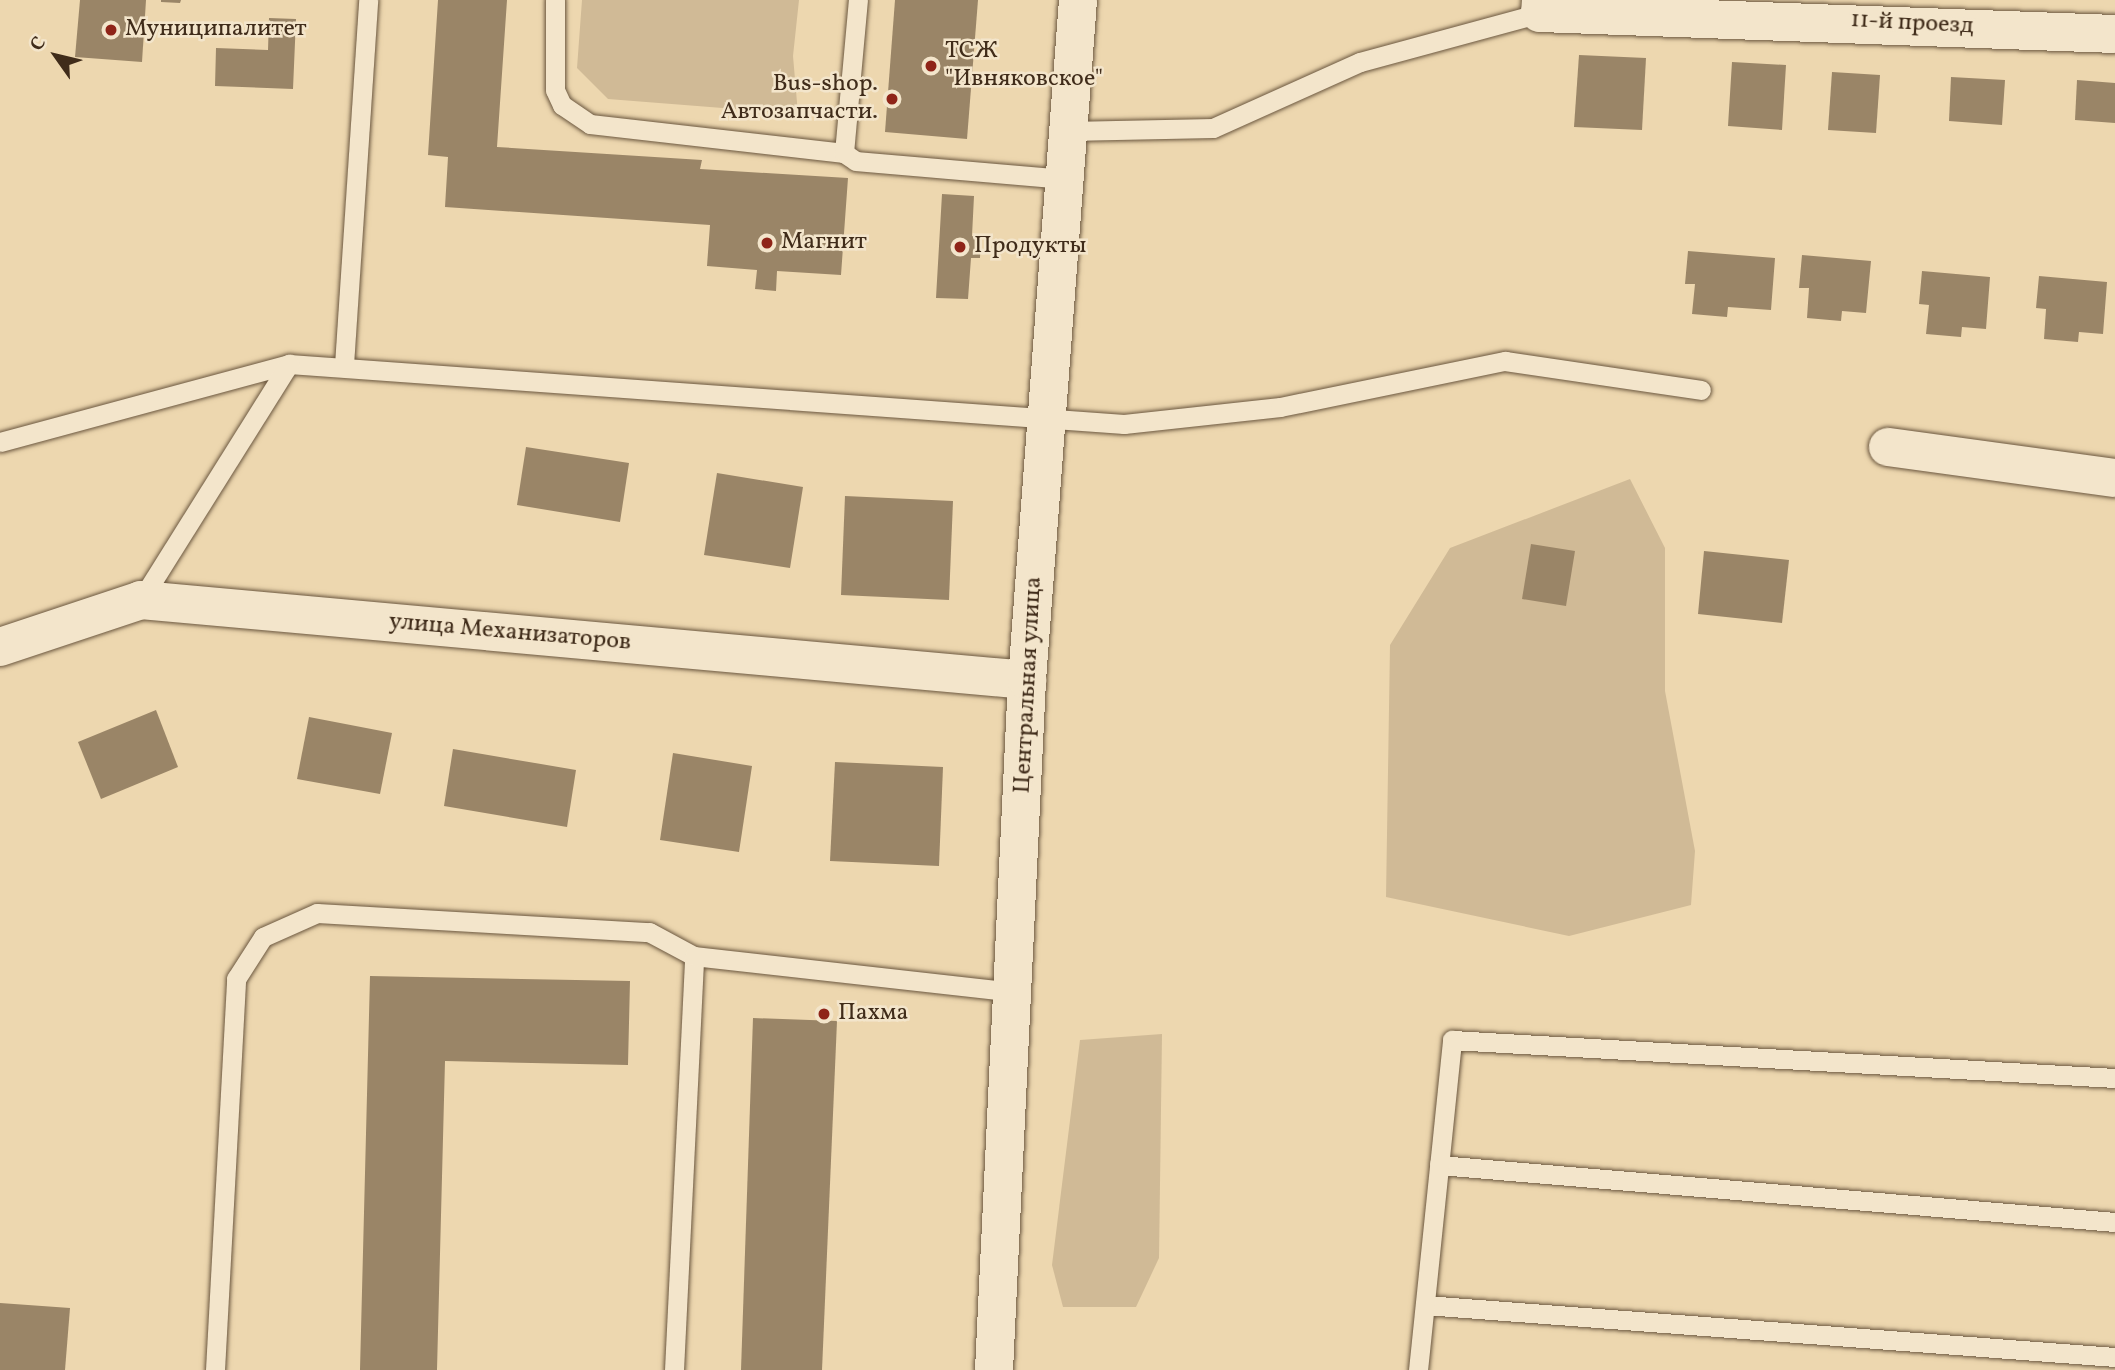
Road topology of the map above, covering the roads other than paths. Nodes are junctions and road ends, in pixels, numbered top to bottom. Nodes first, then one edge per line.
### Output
1 (368, 0) edge
2 (555, 0) edge
3 (858, 0) edge
4 (1078, 0) edge
5 (1541, 6) edge
6 (2115, 34) edge
7 (1068, 131) junction
8 (844, 153) junction
9 (1064, 180) junction
10 (289, 364) junction
11 (344, 365) junction
12 (1701, 390) dead end
13 (1047, 418) junction
14 (0, 442) edge
15 (1888, 447) dead end
16 (2115, 478) edge
17 (141, 600) junction
18 (0, 648) edge
19 (1027, 680) junction
20 (694, 956) junction
21 (1013, 992) junction
22 (2115, 1078) edge
23 (1439, 1165) junction
24 (2115, 1223) edge
25 (1425, 1305) junction
26 (2115, 1357) edge
27 (215, 1370) edge
28 (674, 1370) edge
29 (994, 1370) edge
30 (1418, 1370) edge

1 - 11 lane
2 - 8 lane
3 - 8 lane
4 - 7 street, Центральная улица
5 - 6 street, 11-й проезд
5 - 7 lane
7 - 9 street, Центральная улица
8 - 9 lane
9 - 13 street, Центральная улица
10 - 11 lane
10 - 14 lane
10 - 17 lane
11 - 13 lane
12 - 13 lane
13 - 19 street, Центральная улица
15 - 16 street
17 - 18 street, улица Механизаторов
17 - 19 street, улица Механизаторов
19 - 21 street, Центральная улица
20 - 21 lane
20 - 27 lane
20 - 28 lane
21 - 29 street, Центральная улица
22 - 23 lane
23 - 24 lane
23 - 25 lane
25 - 26 lane
25 - 30 lane

